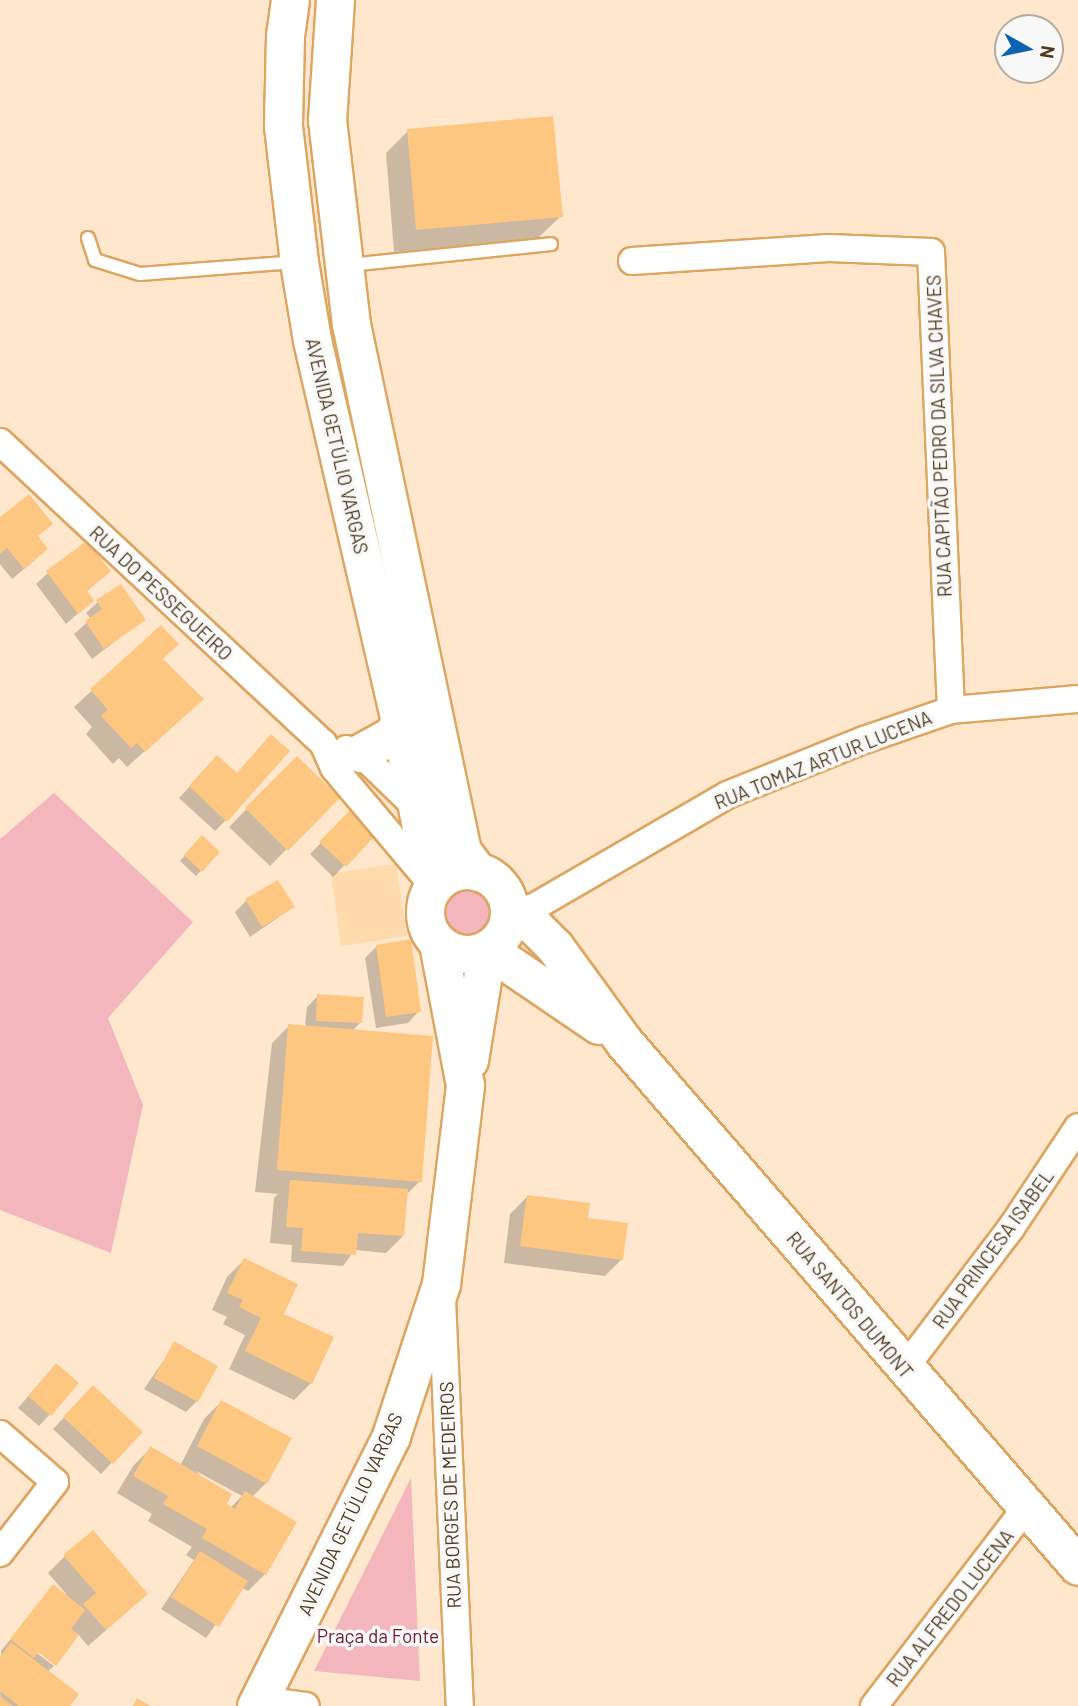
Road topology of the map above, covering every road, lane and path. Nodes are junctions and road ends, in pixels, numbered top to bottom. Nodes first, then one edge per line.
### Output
1 (290, 0) edge
2 (335, 0) edge
3 (327, 120) junction
4 (283, 125) junction
5 (88, 238) dead end
6 (551, 244) dead end
7 (632, 261) dead end
8 (299, 262) junction
9 (341, 265) junction
10 (0, 442) edge
11 (1078, 699) edge
12 (951, 710) junction
13 (398, 724) junction
14 (323, 743) junction
15 (360, 753) junction
16 (419, 810) junction
17 (470, 861) junction
18 (433, 886) junction
19 (509, 912) junction
20 (438, 943) junction
21 (487, 949) junction
22 (624, 1042) junction
23 (465, 1086) junction
24 (1078, 1127) edge
25 (441, 1284) junction
26 (904, 1369) junction
27 (0, 1434) edge
28 (1025, 1509) junction
29 (0, 1553) edge
30 (1078, 1566) edge
31 (258, 1703) edge
32 (306, 1706) edge
33 (460, 1706) edge
34 (874, 1706) edge

1 - 4 main road, AVENIDA GETÚLIO VARGAS
2 - 3 main road, AVENIDA GETÚLIO VARGAS
3 - 4 main road
3 - 9 main road, AVENIDA GETÚLIO VARGAS
4 - 8 main road, AVENIDA GETÚLIO VARGAS
5 - 8 lane
6 - 9 lane
7 - 12 street, RUA CAPITÃO PEDRO DA SILVA CHAVES
8 - 13 main road, AVENIDA GETÚLIO VARGAS
9 - 17 main road, AVENIDA GETÚLIO VARGAS
10 - 14 street, RUA DO PESSEGUEIRO
11 - 12 street, RUA TOMAZ ARTUR LUCENA
12 - 19 street, RUA TOMAZ ARTUR LUCENA
13 - 15 main road
13 - 16 main road, AVENIDA GETÚLIO VARGAS
14 - 15 street, RUA DO PESSEGUEIRO
14 - 18 street, RUA DO PESSEGUEIRO
15 - 16 street, RUA DO PESSEGUEIRO
16 - 17 main road
16 - 18 main road, AVENIDA GETÚLIO VARGAS
17 - 18 main road
17 - 19 main road
18 - 20 main road
19 - 21 main road
19 - 22 main road, RUA SANTOS DUMONT
20 - 21 main road
20 - 23 main road, AVENIDA GETÚLIO VARGAS
21 - 22 main road, RUA SANTOS DUMONT
21 - 23 main road
22 - 26 main road, RUA SANTOS DUMONT
23 - 25 main road, AVENIDA GETÚLIO VARGAS
24 - 26 street, RUA PRINCESA ISABEL
25 - 31 main road, AVENIDA GETÚLIO VARGAS
25 - 33 street, RUA BORGES DE MEDEIROS
26 - 28 main road, RUA SANTOS DUMONT
27 - 29 street
28 - 30 main road, RUA SANTOS DUMONT
28 - 34 street, RUA ALFREDO LUCENA
31 - 32 street

